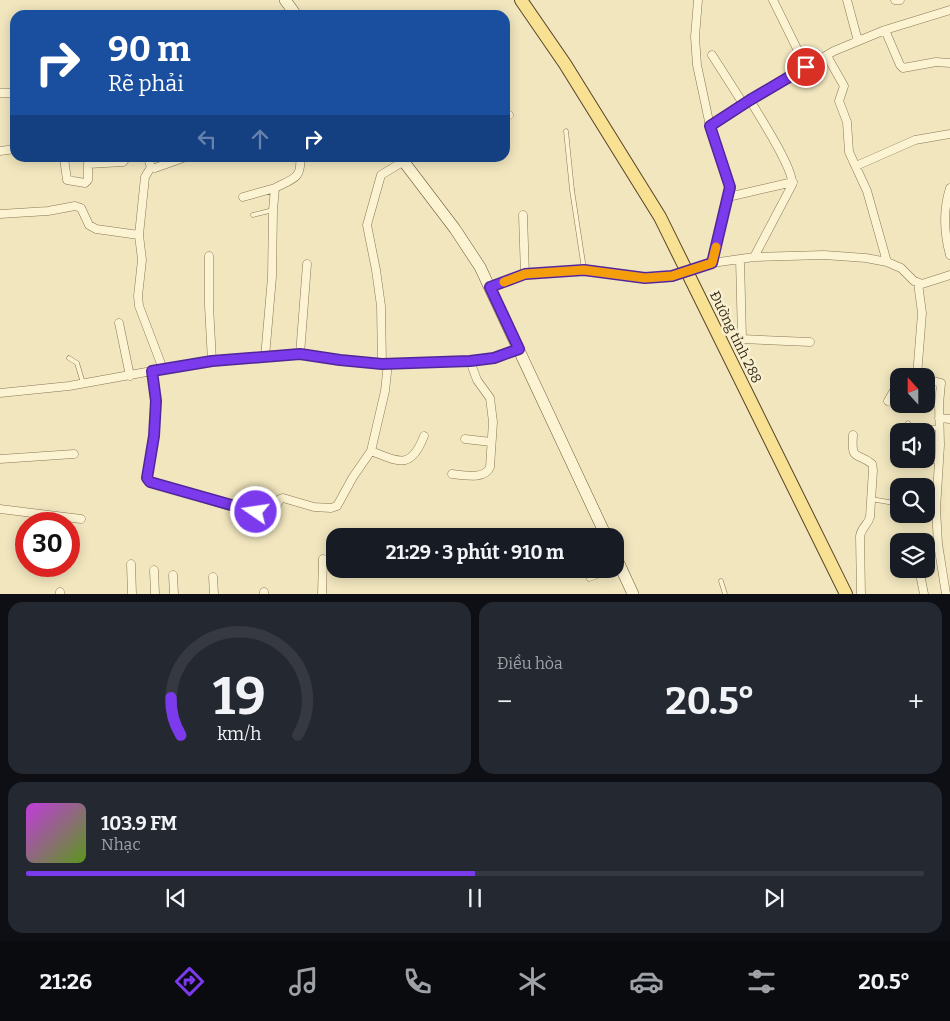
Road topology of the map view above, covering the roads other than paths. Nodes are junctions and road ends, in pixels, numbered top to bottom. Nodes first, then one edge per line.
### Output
1 (521, 0) edge
2 (698, 0) edge
3 (773, 0) edge
4 (847, 0) edge
5 (895, 0) edge
6 (900, 0) edge
7 (950, 10) edge
8 (885, 30) junction
9 (858, 41) junction
10 (712, 55) dead end
11 (827, 56) junction
12 (950, 63) edge
13 (806, 67) junction
14 (747, 102) junction
15 (710, 126) junction
16 (566, 131) dead end
17 (950, 134) edge
18 (64, 162) edge
19 (87, 162) edge
20 (149, 162) edge
21 (173, 162) edge
22 (300, 162) edge
23 (398, 162) edge
24 (404, 162) edge
25 (856, 166) junction
26 (151, 167) junction
27 (793, 182) junction
28 (275, 188) junction
29 (950, 188) edge
30 (243, 196) dead end
31 (728, 197) junction
32 (273, 210) junction
33 (0, 214) edge
34 (253, 215) dead end
35 (523, 215) dead end
36 (139, 235) junction
37 (950, 255) edge
38 (209, 256) dead end
39 (754, 257) junction
40 (740, 259) junction
41 (887, 262) junction
42 (712, 263) junction
43 (307, 264) dead end
44 (584, 270) junction
45 (687, 272) junction
46 (525, 274) junction
47 (950, 275) edge
48 (918, 283) junction
49 (490, 287) junction
50 (119, 324) dead end
51 (810, 342) dead end
52 (519, 349) junction
53 (300, 354) junction
54 (265, 357) junction
55 (69, 358) dead end
56 (212, 361) junction
57 (470, 361) junction
58 (385, 364) junction
59 (918, 368) edge
60 (164, 369) junction
61 (152, 371) junction
62 (130, 376) junction
63 (935, 381) edge
64 (83, 383) junction
65 (0, 393) edge
66 (890, 398) edge
67 (888, 402) dead end
68 (939, 418) junction
69 (950, 419) edge
70 (908, 422) dead end
71 (940, 428) junction
72 (853, 435) dead end
73 (424, 436) dead end
74 (465, 439) dead end
75 (491, 442) junction
76 (371, 451) junction
77 (74, 454) dead end
78 (0, 459) edge
79 (935, 461) joint
80 (452, 474) dead end
81 (871, 499) junction
82 (890, 502) edge
83 (0, 509) edge
84 (81, 519) dead end
85 (602, 528) edge
86 (323, 559) dead end
87 (132, 564) dead end
88 (154, 570) dead end
89 (624, 573) edge
90 (173, 575) dead end
91 (213, 577) dead end
92 (921, 578) edge
93 (721, 581) dead end
94 (132, 594) edge
95 (155, 594) edge
96 (174, 594) edge
97 (214, 594) edge
98 (322, 594) edge
99 (634, 594) edge
100 (725, 594) edge
101 (846, 594) edge
102 (861, 594) edge
103 (924, 594) edge
104 (946, 594) edge

1 - 45 main road, Đường tỉnh 288
2 - 15 street
3 - 13 street
4 - 9 street
5 - 6 street
7 - 8 street
8 - 9 street
8 - 12 street
9 - 11 street
10 - 14 street
11 - 13 street
11 - 25 street
13 - 14 street
14 - 15 street
14 - 27 street
15 - 31 street
16 - 44 lane
17 - 25 street
18 - 19 street
20 - 26 street
21 - 26 street
22 - 28 street
23 - 58 street
24 - 49 street
25 - 41 street
26 - 36 street
27 - 31 street
27 - 39 street
28 - 30 street
28 - 32 street
29 - 37 street
31 - 42 street
32 - 34 lane
32 - 54 street
33 - 36 street
35 - 46 street
36 - 60 street
38 - 56 street
39 - 40 street
39 - 41 street
40 - 42 street
40 - 51 street
41 - 48 street
42 - 45 street
43 - 53 street
44 - 45 street
44 - 46 street
45 - 101 main road, Đường tỉnh 288
46 - 49 street
47 - 48 street
48 - 59 street
49 - 52 street
50 - 62 street
52 - 57 street
52 - 85 street
53 - 54 street
53 - 58 street
54 - 56 street
55 - 64 lane
56 - 60 street
57 - 58 street
57 - 75 street
58 - 76 street
60 - 61 street
61 - 62 street
61 - 76 street
62 - 64 street
63 - 68 street
64 - 65 street
66 - 67 street
68 - 69 street
68 - 71 street
70 - 71 lane
71 - 79 street
72 - 81 street
73 - 76 street
74 - 75 street
75 - 80 street
77 - 78 street
79 - 104 street
81 - 82 lane
81 - 102 street
83 - 84 street
86 - 98 street
87 - 94 street
88 - 95 street
89 - 99 street
90 - 96 street
91 - 97 street
92 - 103 street
93 - 100 lane

